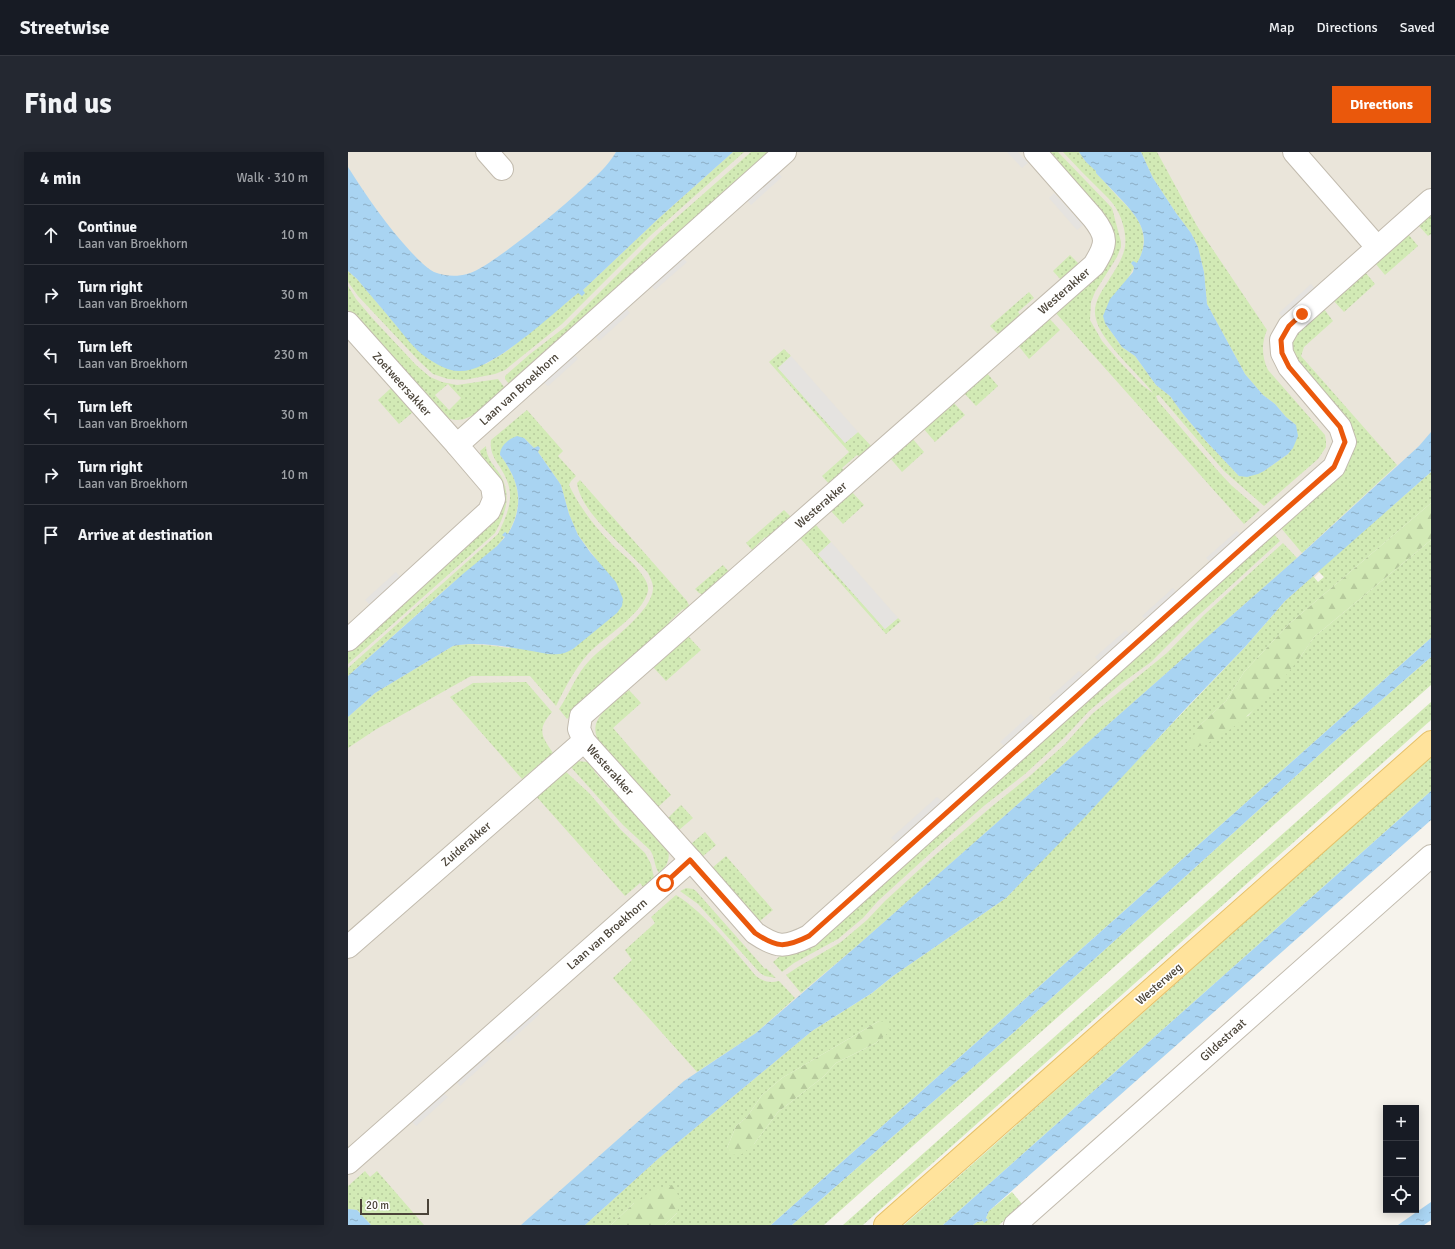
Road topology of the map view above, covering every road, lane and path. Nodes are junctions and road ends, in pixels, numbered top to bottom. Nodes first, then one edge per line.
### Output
1 (487, 152) edge
2 (785, 152) edge
3 (1035, 152) edge
4 (1294, 152) edge
5 (502, 169) dead end
6 (1431, 200) edge
7 (1377, 247) junction
8 (348, 324) edge
9 (457, 445) junction
10 (348, 640) edge
11 (584, 741) junction
12 (1431, 742) edge
13 (1431, 856) edge
14 (690, 860) junction
15 (348, 947) edge
16 (348, 1163) edge
17 (885, 1225) edge
18 (1015, 1225) edge

1 - 5 street
2 - 9 street, Laan van Broekhorn
3 - 11 street, Westerakker
4 - 7 street
6 - 7 street
7 - 14 street
8 - 9 street, Zoetweersakker
9 - 10 street
11 - 14 street, Westerakker
11 - 15 street, Zuiderakker
12 - 17 main road, Westerweg
13 - 18 street, Gildestraat
14 - 16 street, Laan van Broekhorn

